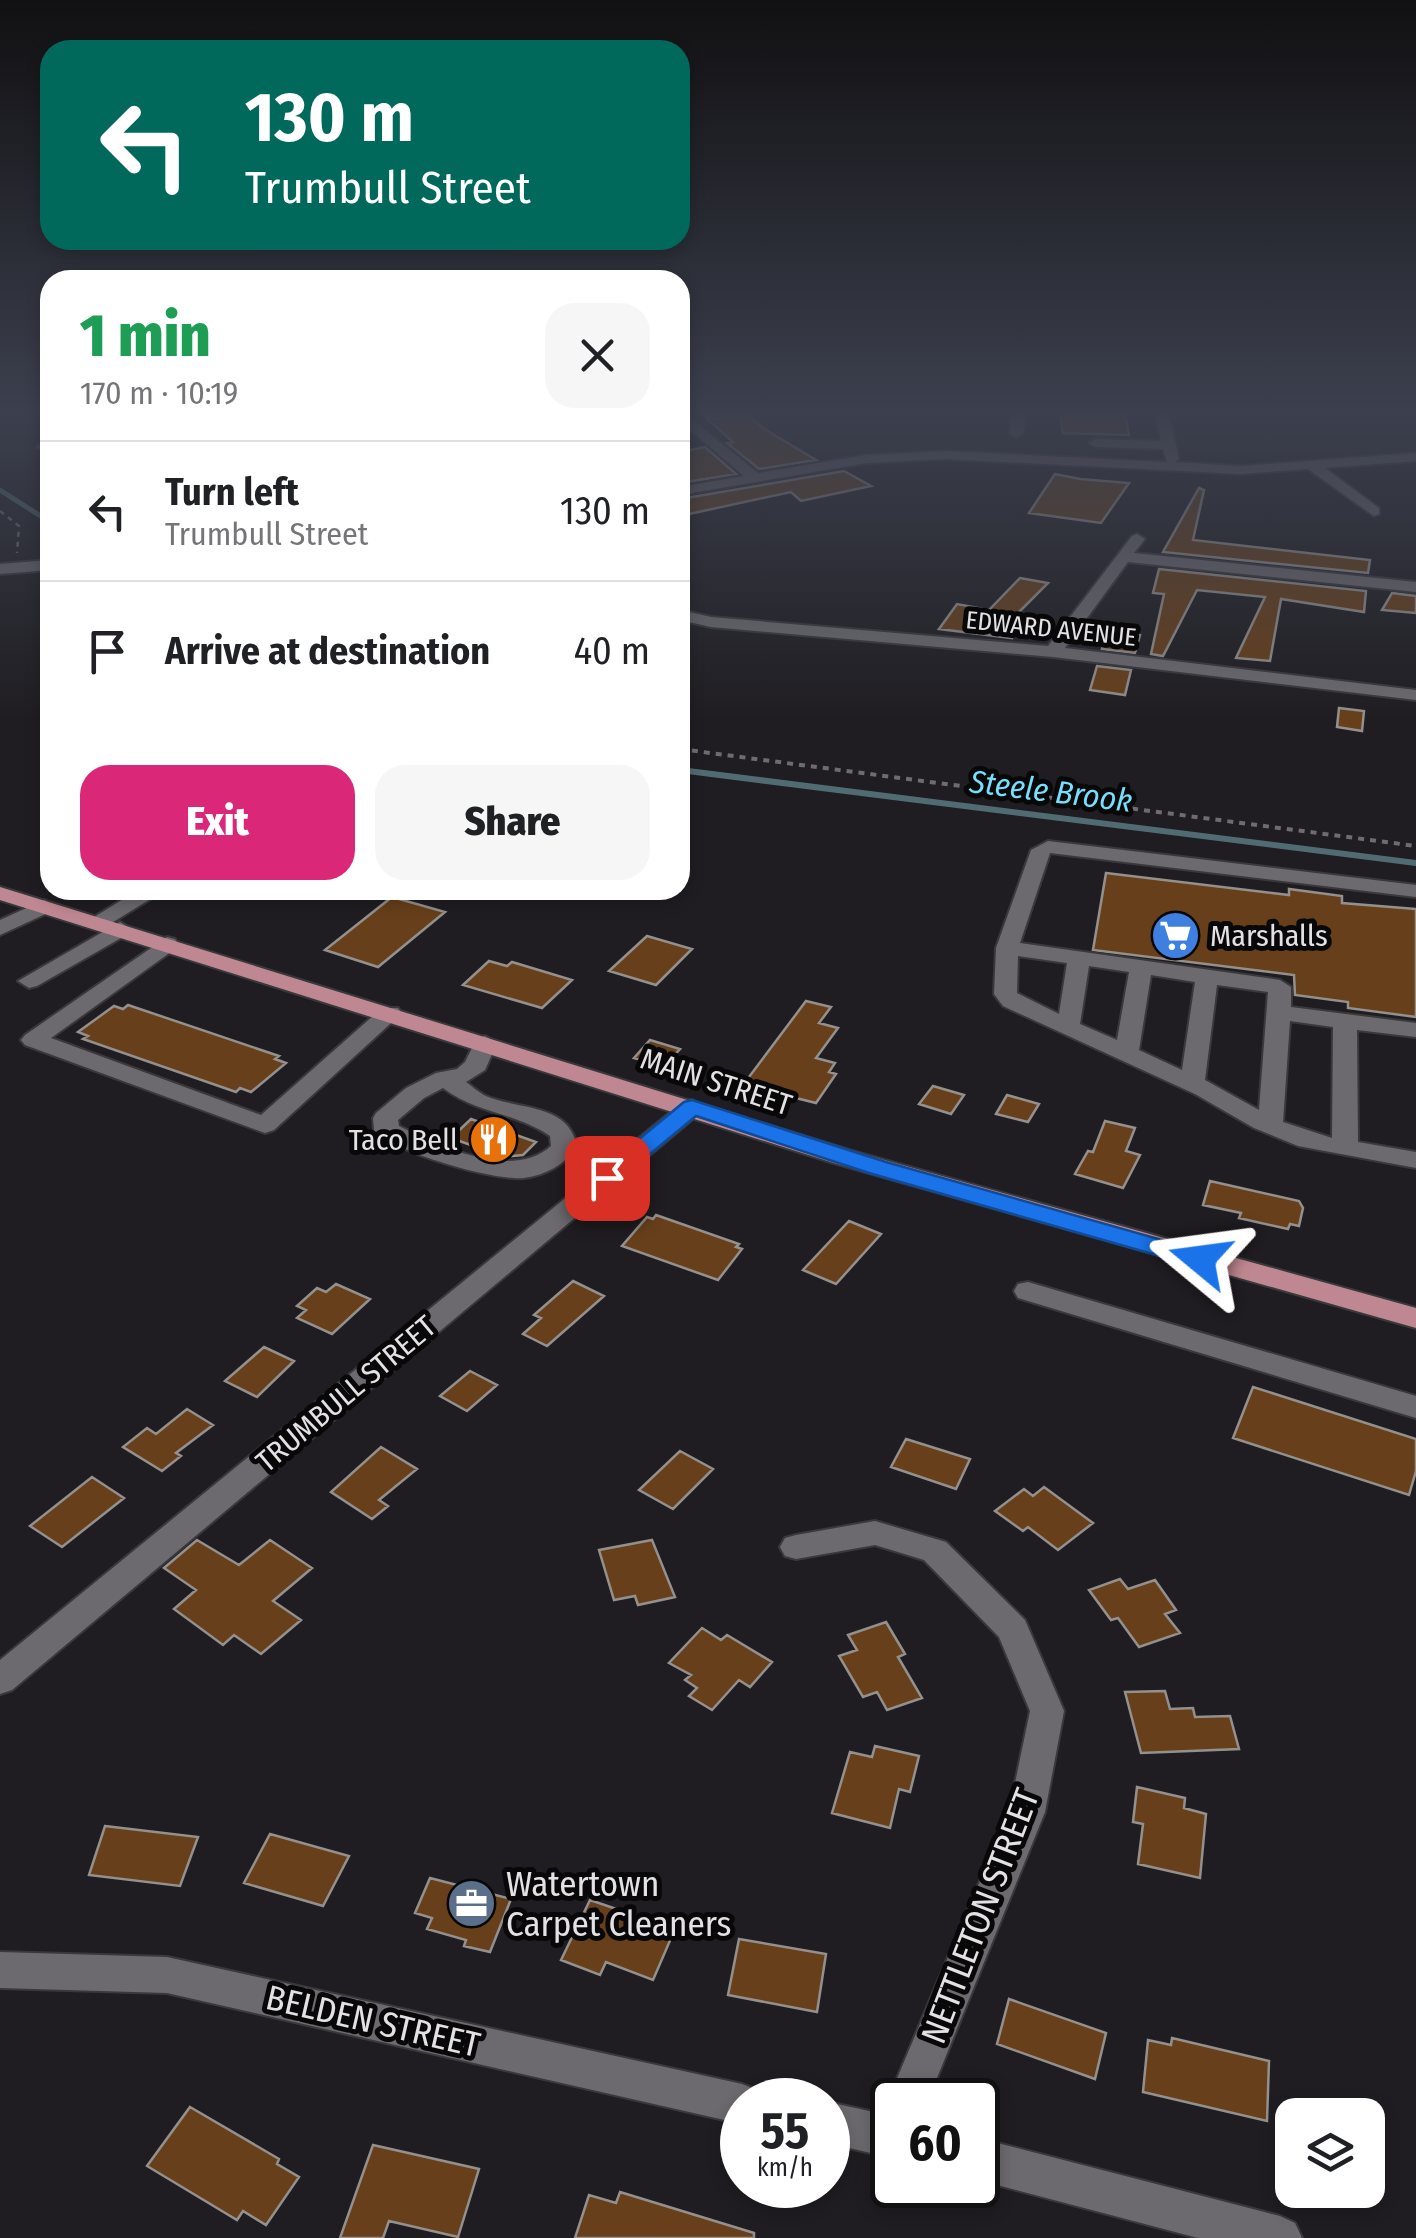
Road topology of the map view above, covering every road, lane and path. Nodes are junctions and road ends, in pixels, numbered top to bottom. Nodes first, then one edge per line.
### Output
1 (5, 514) edge
2 (1136, 538) dead end
3 (1123, 557) junction
4 (40, 564) edge
5 (5, 565) edge
6 (1416, 588) edge
7 (690, 618) edge
8 (1053, 652) junction
9 (1416, 695) edge
10 (690, 751) edge
11 (1416, 846) edge
12 (1416, 892) edge
13 (0, 893) edge
14 (141, 900) edge
15 (44, 906) junction
16 (109, 925) junction
17 (0, 928) edge
18 (167, 944) junction
19 (1008, 948) junction
20 (1079, 958) junction
21 (1141, 967) junction
22 (1207, 976) junction
23 (30, 981) dead end
24 (390, 1013) junction
25 (1279, 1013) junction
26 (1345, 1021) junction
27 (1068, 1028) junction
28 (1416, 1030) edge
29 (485, 1042) junction
30 (1416, 1045) edge
31 (1126, 1054) junction
32 (445, 1078) junction
33 (1192, 1083) junction
34 (692, 1107) junction
35 (1270, 1125) junction
36 (1345, 1149) junction
37 (1416, 1160) edge
38 (1028, 1291) dead end
39 (1416, 1318) edge
40 (1416, 1407) edge
41 (796, 1547) dead end
42 (0, 1680) edge
43 (0, 1970) edge
44 (917, 2078) edge
45 (720, 2099) edge
46 (1000, 2166) edge
47 (1280, 2238) edge

1 - 5 path
2 - 3 street
3 - 6 street
3 - 8 street
4 - 5 street
7 - 8 street, EDWARD AVENUE
8 - 9 street, EDWARD AVENUE
10 - 11 path
12 - 19 street
13 - 15 main road, MAIN STREET
14 - 16 street
15 - 16 main road, MAIN STREET
15 - 17 street
16 - 18 main road, MAIN STREET
16 - 23 street
18 - 24 main road, MAIN STREET
18 - 24 street
19 - 20 street
19 - 27 street
20 - 21 street
20 - 27 street
21 - 22 street
21 - 31 street
22 - 25 street
22 - 33 street
24 - 29 main road, MAIN STREET
25 - 26 street
25 - 35 street
26 - 28 street
26 - 36 street
27 - 31 street
28 - 30 street
29 - 32 street
29 - 34 main road, MAIN STREET
31 - 33 street
32 - 32 street
33 - 35 street
34 - 39 main road, MAIN STREET
34 - 42 street, TRUMBULL STREET
35 - 36 street
36 - 37 street
38 - 40 street
41 - 44 street, NETTLETON STREET
43 - 45 street, BELDEN STREET
46 - 47 street

